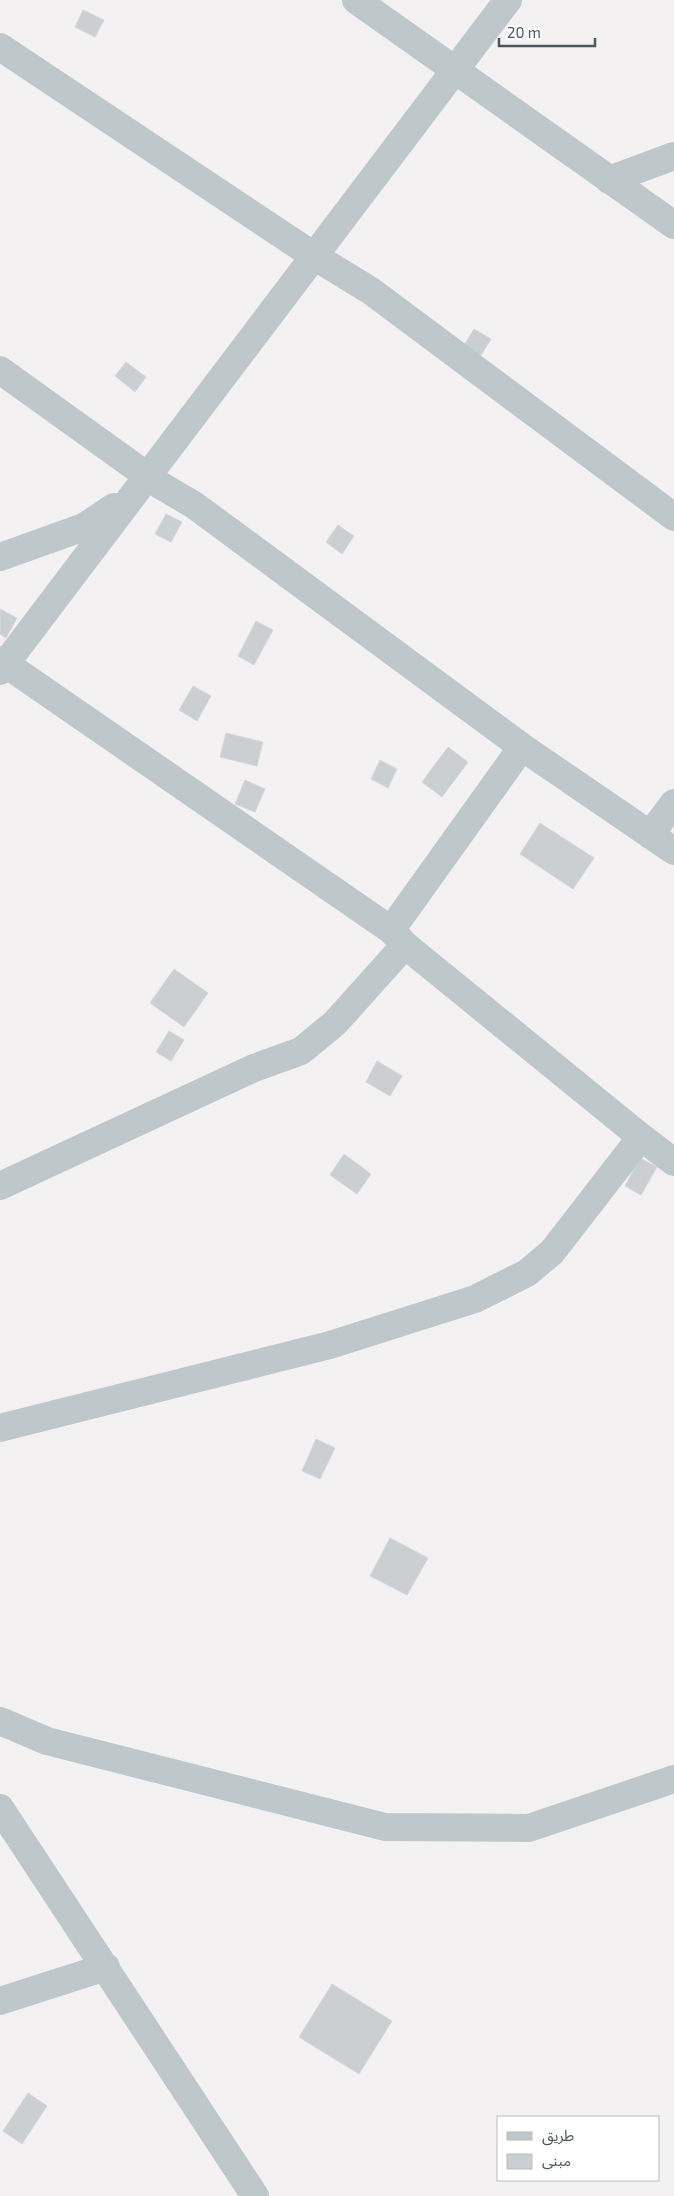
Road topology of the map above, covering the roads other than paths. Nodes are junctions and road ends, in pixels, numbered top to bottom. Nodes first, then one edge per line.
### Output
1 (356, 0) edge
2 (508, 0) edge
3 (0, 48) edge
4 (455, 70) junction
5 (674, 156) edge
6 (609, 180) junction
7 (674, 226) edge
8 (314, 256) junction
9 (0, 370) edge
10 (141, 484) junction
11 (674, 516) edge
12 (0, 556) edge
13 (2, 665) edge
14 (522, 747) junction
15 (674, 803) edge
16 (650, 835) junction
17 (674, 851) edge
18 (398, 938) junction
19 (641, 1138) junction
20 (674, 1162) edge
21 (0, 1186) edge
22 (0, 1428) edge
23 (0, 1721) edge
24 (674, 1779) edge
25 (0, 1808) edge
26 (106, 1967) junction
27 (0, 2001) edge
28 (255, 2196) edge

1 - 4 street
2 - 4 street
3 - 8 street
4 - 6 street
4 - 8 street
5 - 6 street
6 - 7 street
8 - 10 street
8 - 11 street
9 - 10 street
10 - 12 street
10 - 13 street
10 - 14 street
13 - 18 street
14 - 16 street
14 - 18 street
15 - 16 street
16 - 17 street
18 - 19 street
18 - 21 street
19 - 20 street
19 - 22 street
23 - 24 street
25 - 26 street
26 - 27 street
26 - 28 street

